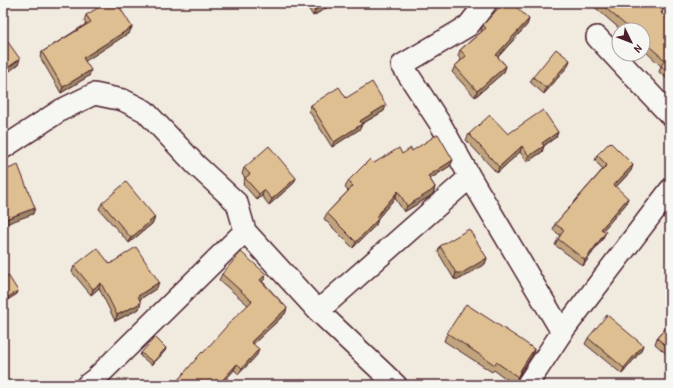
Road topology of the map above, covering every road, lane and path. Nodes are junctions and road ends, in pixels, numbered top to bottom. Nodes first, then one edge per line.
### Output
1 (486, 3) edge
2 (597, 36) dead end
3 (670, 115) edge
4 (3, 148) edge
5 (470, 177) junction
6 (670, 190) edge
7 (245, 231) junction
8 (318, 311) junction
9 (562, 332) junction
10 (385, 381) edge
11 (87, 385) edge
12 (527, 385) edge

1 - 5 street
2 - 3 street
4 - 7 street
5 - 8 street
5 - 9 street
6 - 9 street
7 - 8 street
7 - 11 street
8 - 10 street
9 - 12 street

